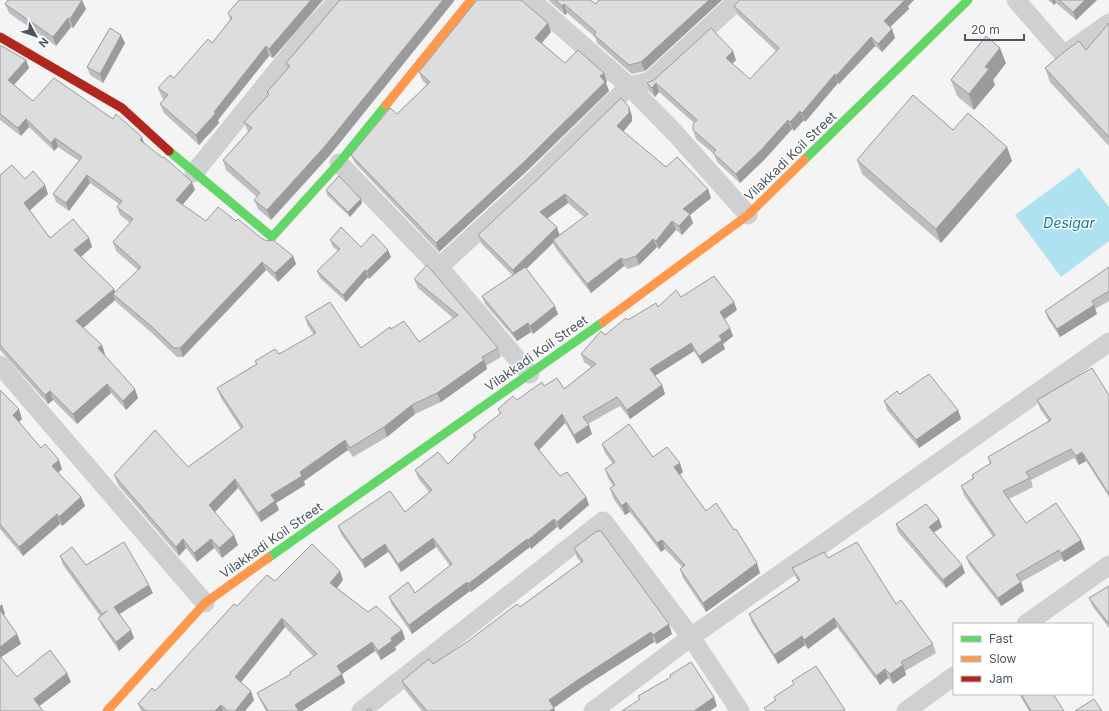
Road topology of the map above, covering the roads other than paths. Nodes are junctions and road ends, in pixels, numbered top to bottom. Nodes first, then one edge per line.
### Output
1 (338, 0) edge
2 (471, 0) edge
3 (531, 0) edge
4 (738, 0) edge
5 (968, 0) edge
6 (1016, 0) edge
7 (1109, 23) edge
8 (0, 37) edge
9 (629, 86) junction
10 (339, 163) junction
11 (194, 173) junction
12 (748, 215) junction
13 (439, 267) junction
14 (1109, 342) edge
15 (0, 365) edge
16 (530, 374) junction
17 (1109, 565) edge
18 (205, 603) junction
19 (1027, 623) edge
20 (691, 637) junction
21 (953, 677) edge
22 (107, 711) edge
23 (361, 711) edge
24 (593, 711) edge
25 (740, 711) edge
26 (906, 711) edge

1 - 11 street
2 - 10 street
3 - 9 street
4 - 9 street
5 - 12 street, Vilakkadi Koil Street
6 - 7 street
8 - 11 street
9 - 12 street
9 - 13 street
10 - 11 street
10 - 13 street
12 - 16 street, Vilakkadi Koil Street
13 - 16 street
14 - 20 street
15 - 18 street
16 - 18 street, Vilakkadi Koil Street
17 - 19 street
18 - 22 street, Vilakkadi Koil Street
20 - 23 street
20 - 24 street
20 - 25 street
21 - 26 street

